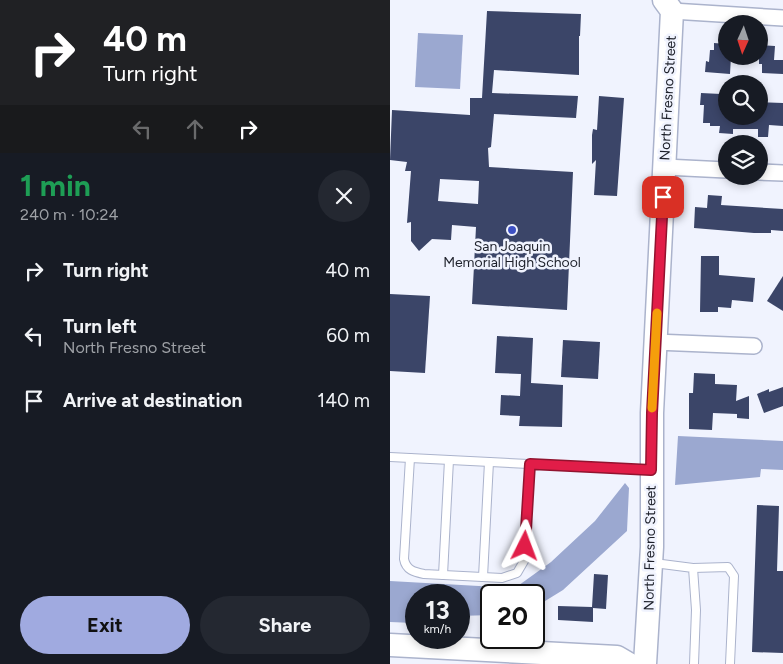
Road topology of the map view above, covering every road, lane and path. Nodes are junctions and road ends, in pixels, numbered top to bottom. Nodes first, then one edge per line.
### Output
1 (673, 4) edge
2 (783, 18) edge
3 (665, 167) junction
4 (718, 170) edge
5 (768, 172) edge
6 (783, 173) edge
7 (655, 342) junction
8 (754, 346) dead end
9 (390, 457) edge
10 (410, 458) junction
11 (449, 460) junction
12 (489, 462) junction
13 (530, 464) junction
14 (651, 472) junction
15 (651, 563) junction
16 (694, 568) junction
17 (443, 575) junction
18 (483, 577) junction
19 (390, 646) edge
20 (628, 664) edge
21 (645, 664) edge
22 (694, 664) edge
23 (730, 664) edge

1 - 2 street
1 - 3 main road, North Fresno Street
3 - 4 street
3 - 7 main road, North Fresno Street
5 - 6 street
7 - 8 street
7 - 14 main road, North Fresno Street
9 - 10 lane
10 - 11 lane
10 - 17 lane
11 - 12 lane
11 - 17 lane
12 - 13 lane
12 - 18 lane
13 - 14 lane
13 - 18 lane
14 - 15 main road, North Fresno Street
15 - 16 lane
15 - 21 main road, North Fresno Street
16 - 22 lane
16 - 23 lane
17 - 18 lane
19 - 20 main road

